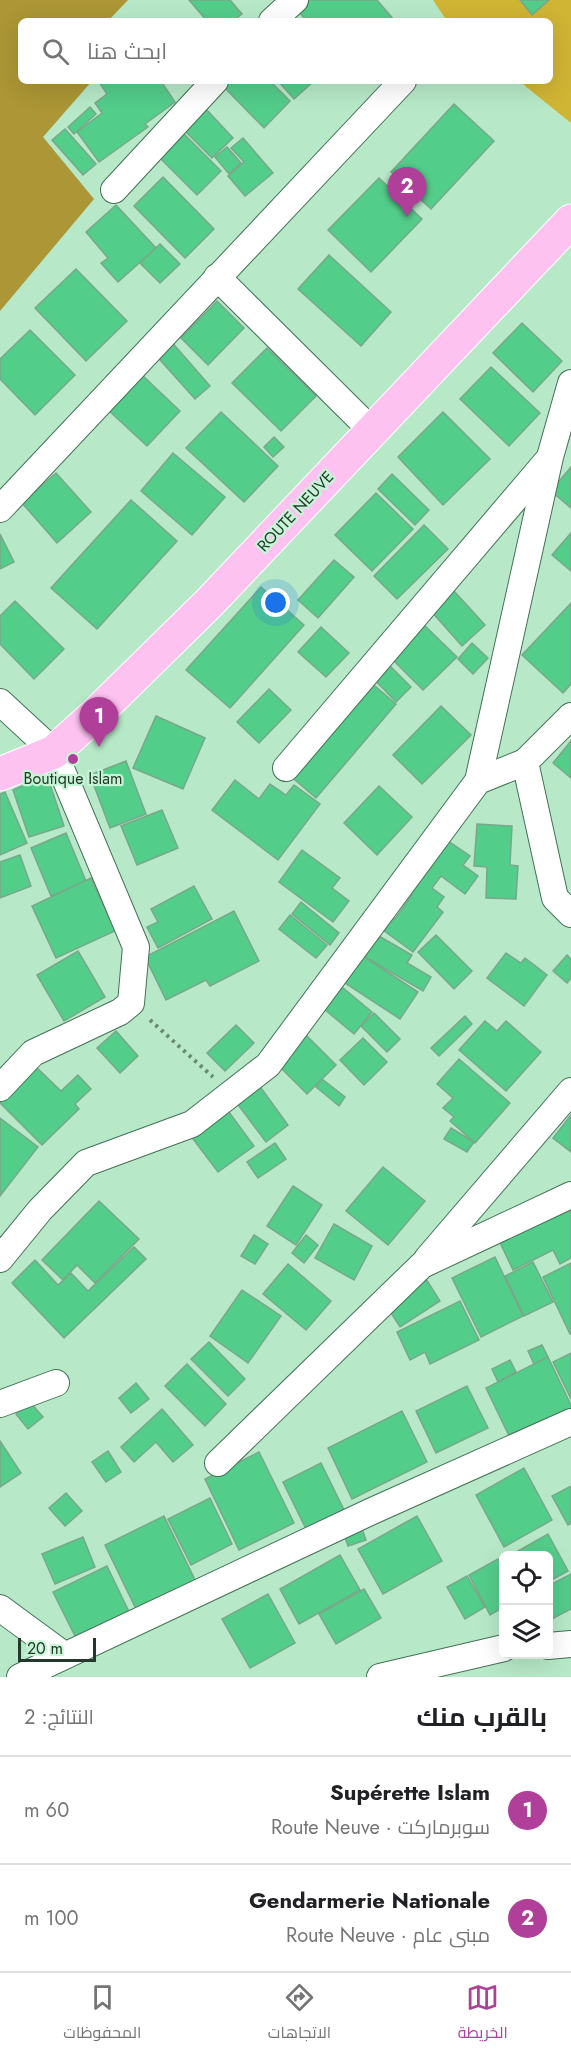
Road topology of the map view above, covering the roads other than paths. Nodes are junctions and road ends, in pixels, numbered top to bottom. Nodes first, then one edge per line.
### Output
1 (295, 0) edge
2 (275, 18) edge
3 (212, 84) edge
4 (400, 84) edge
5 (114, 190) dead end
6 (571, 221) edge
7 (217, 277) junction
8 (571, 383) edge
9 (371, 430) junction
10 (550, 458) junction
11 (0, 509) edge
12 (0, 702) edge
13 (571, 716) edge
14 (54, 752) junction
15 (525, 762) junction
16 (286, 768) dead end
17 (0, 774) edge
18 (478, 781) junction
19 (571, 914) edge
20 (0, 1088) edge
21 (571, 1091) edge
22 (571, 1195) edge
23 (0, 1259) edge
24 (422, 1265) junction
25 (56, 1383) dead end
26 (0, 1404) edge
27 (571, 1422) edge
28 (218, 1462) dead end
29 (0, 1608) edge
30 (571, 1645) edge
31 (553, 1646) edge
32 (499, 1649) edge
33 (64, 1655) junction
34 (20, 1677) edge
35 (380, 1677) edge

1 - 2 street
3 - 5 street
4 - 7 street
6 - 9 main road, ROUTE NEUVE
7 - 9 street
7 - 11 street
8 - 10 street
9 - 14 main road, ROUTE NEUVE
10 - 16 street
10 - 18 street
12 - 14 street
13 - 15 street
14 - 17 main road, ROUTE NEUVE
14 - 20 street
15 - 18 street
15 - 19 street
18 - 23 street
21 - 24 street
22 - 24 street
24 - 28 street
25 - 26 street
27 - 33 street
29 - 33 street
30 - 31 street
32 - 35 street
33 - 34 street

